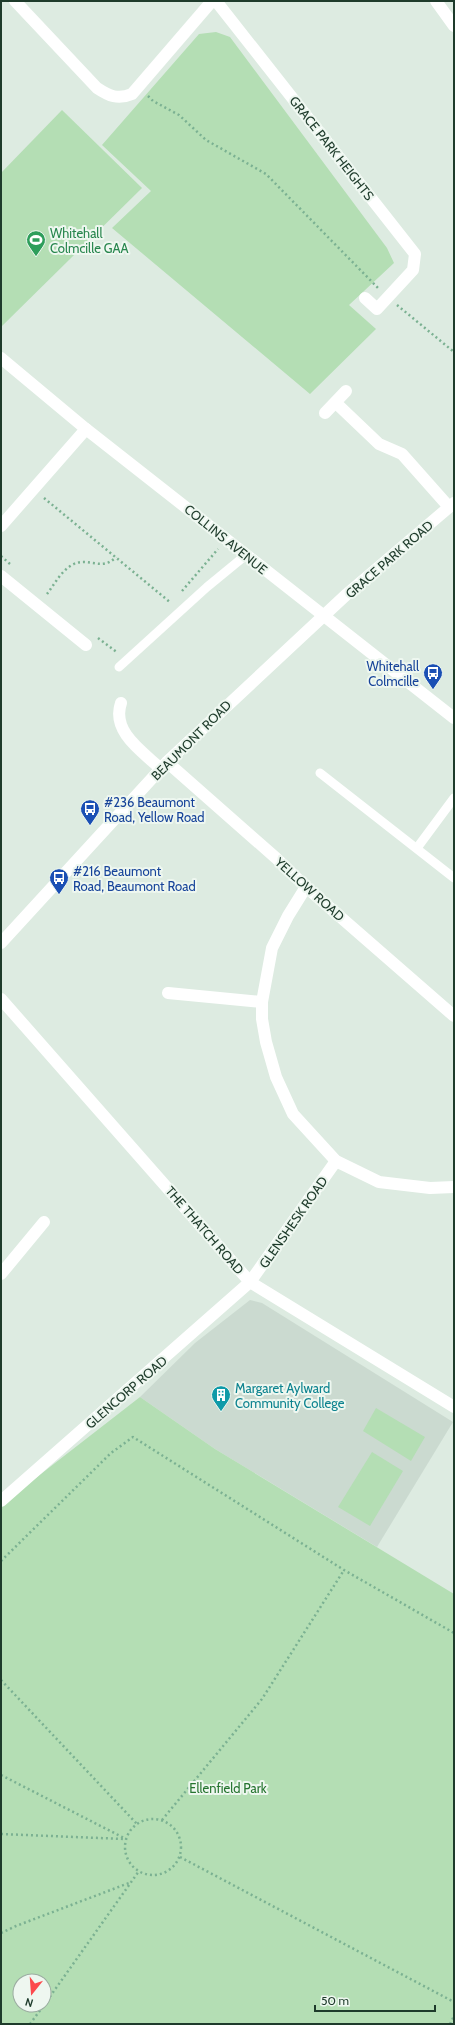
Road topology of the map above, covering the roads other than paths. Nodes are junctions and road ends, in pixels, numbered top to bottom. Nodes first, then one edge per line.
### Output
1 (15, 1) edge
2 (212, 1) edge
3 (216, 1) edge
4 (436, 1) edge
5 (454, 26) edge
6 (365, 298) dead end
7 (1, 358) edge
8 (346, 391) dead end
9 (336, 403) junction
10 (326, 413) dead end
11 (86, 429) junction
12 (452, 505) edge
13 (1, 526) edge
14 (246, 555) junction
15 (1, 576) edge
16 (324, 615) junction
17 (86, 645) dead end
18 (119, 667) dead end
19 (122, 703) dead end
20 (454, 718) edge
21 (164, 765) junction
22 (320, 773) dead end
23 (454, 798) edge
24 (417, 848) junction
25 (454, 878) edge
26 (306, 887) junction
27 (1, 943) edge
28 (168, 993) dead end
29 (1, 999) edge
30 (262, 1002) junction
31 (454, 1016) edge
32 (336, 1161) junction
33 (454, 1187) edge
34 (44, 1222) dead end
35 (1, 1274) edge
36 (250, 1282) junction
37 (454, 1407) edge
38 (1, 1501) edge

1 - 2 street
3 - 6 street, GRACE PARK HEIGHTS
4 - 5 street
7 - 11 street, COLLINS AVENUE
8 - 9 street
9 - 10 street
9 - 12 street
11 - 13 street
11 - 14 street, COLLINS AVENUE
12 - 16 street, GRACE PARK ROAD
14 - 16 street, COLLINS AVENUE
14 - 18 lane
15 - 17 street
16 - 20 street, COLLINS AVENUE
16 - 21 street, BEAUMONT ROAD
19 - 21 street, YELLOW ROAD
21 - 26 street, YELLOW ROAD
21 - 27 street, BEAUMONT ROAD
22 - 24 lane
23 - 24 lane
24 - 25 lane
26 - 30 street
26 - 31 street, YELLOW ROAD
28 - 30 street
29 - 36 street, THE THATCH ROAD
30 - 32 street
32 - 33 street
32 - 36 street, GLENSHESK ROAD
34 - 35 street
36 - 37 street, THE THATCH ROAD
36 - 38 street, GLENCORP ROAD

